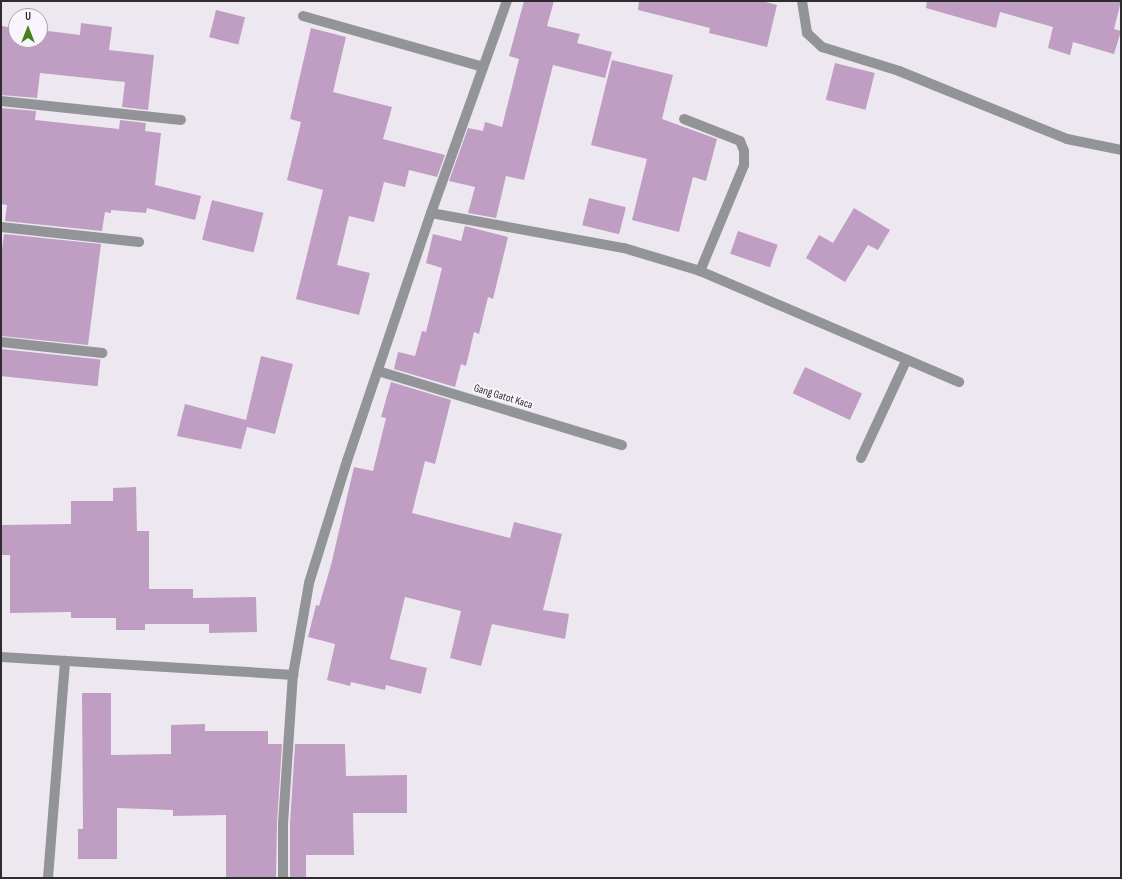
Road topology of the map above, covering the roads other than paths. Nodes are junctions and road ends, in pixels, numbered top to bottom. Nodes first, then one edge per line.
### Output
1 (507, 1) edge
2 (802, 1) edge
3 (303, 16) dead end
4 (483, 67) junction
5 (1, 101) edge
6 (684, 119) dead end
7 (181, 120) dead end
8 (1121, 150) edge
9 (431, 214) junction
10 (1, 227) edge
11 (139, 242) dead end
12 (700, 271) junction
13 (1, 342) edge
14 (102, 353) dead end
15 (906, 361) junction
16 (378, 371) junction
17 (960, 382) dead end
18 (622, 445) dead end
19 (861, 458) dead end
20 (1, 657) edge
21 (65, 661) junction
22 (293, 675) junction
23 (48, 878) edge
24 (283, 878) edge

1 - 4 street
2 - 8 street
3 - 4 street
4 - 9 street
5 - 7 street
6 - 12 street
9 - 12 street
9 - 16 street
10 - 11 street
12 - 15 street
13 - 14 street
15 - 17 street
15 - 19 street
16 - 18 street, Gang Gatot Kaca
16 - 22 street
20 - 21 street
21 - 22 street
21 - 23 street
22 - 24 street

